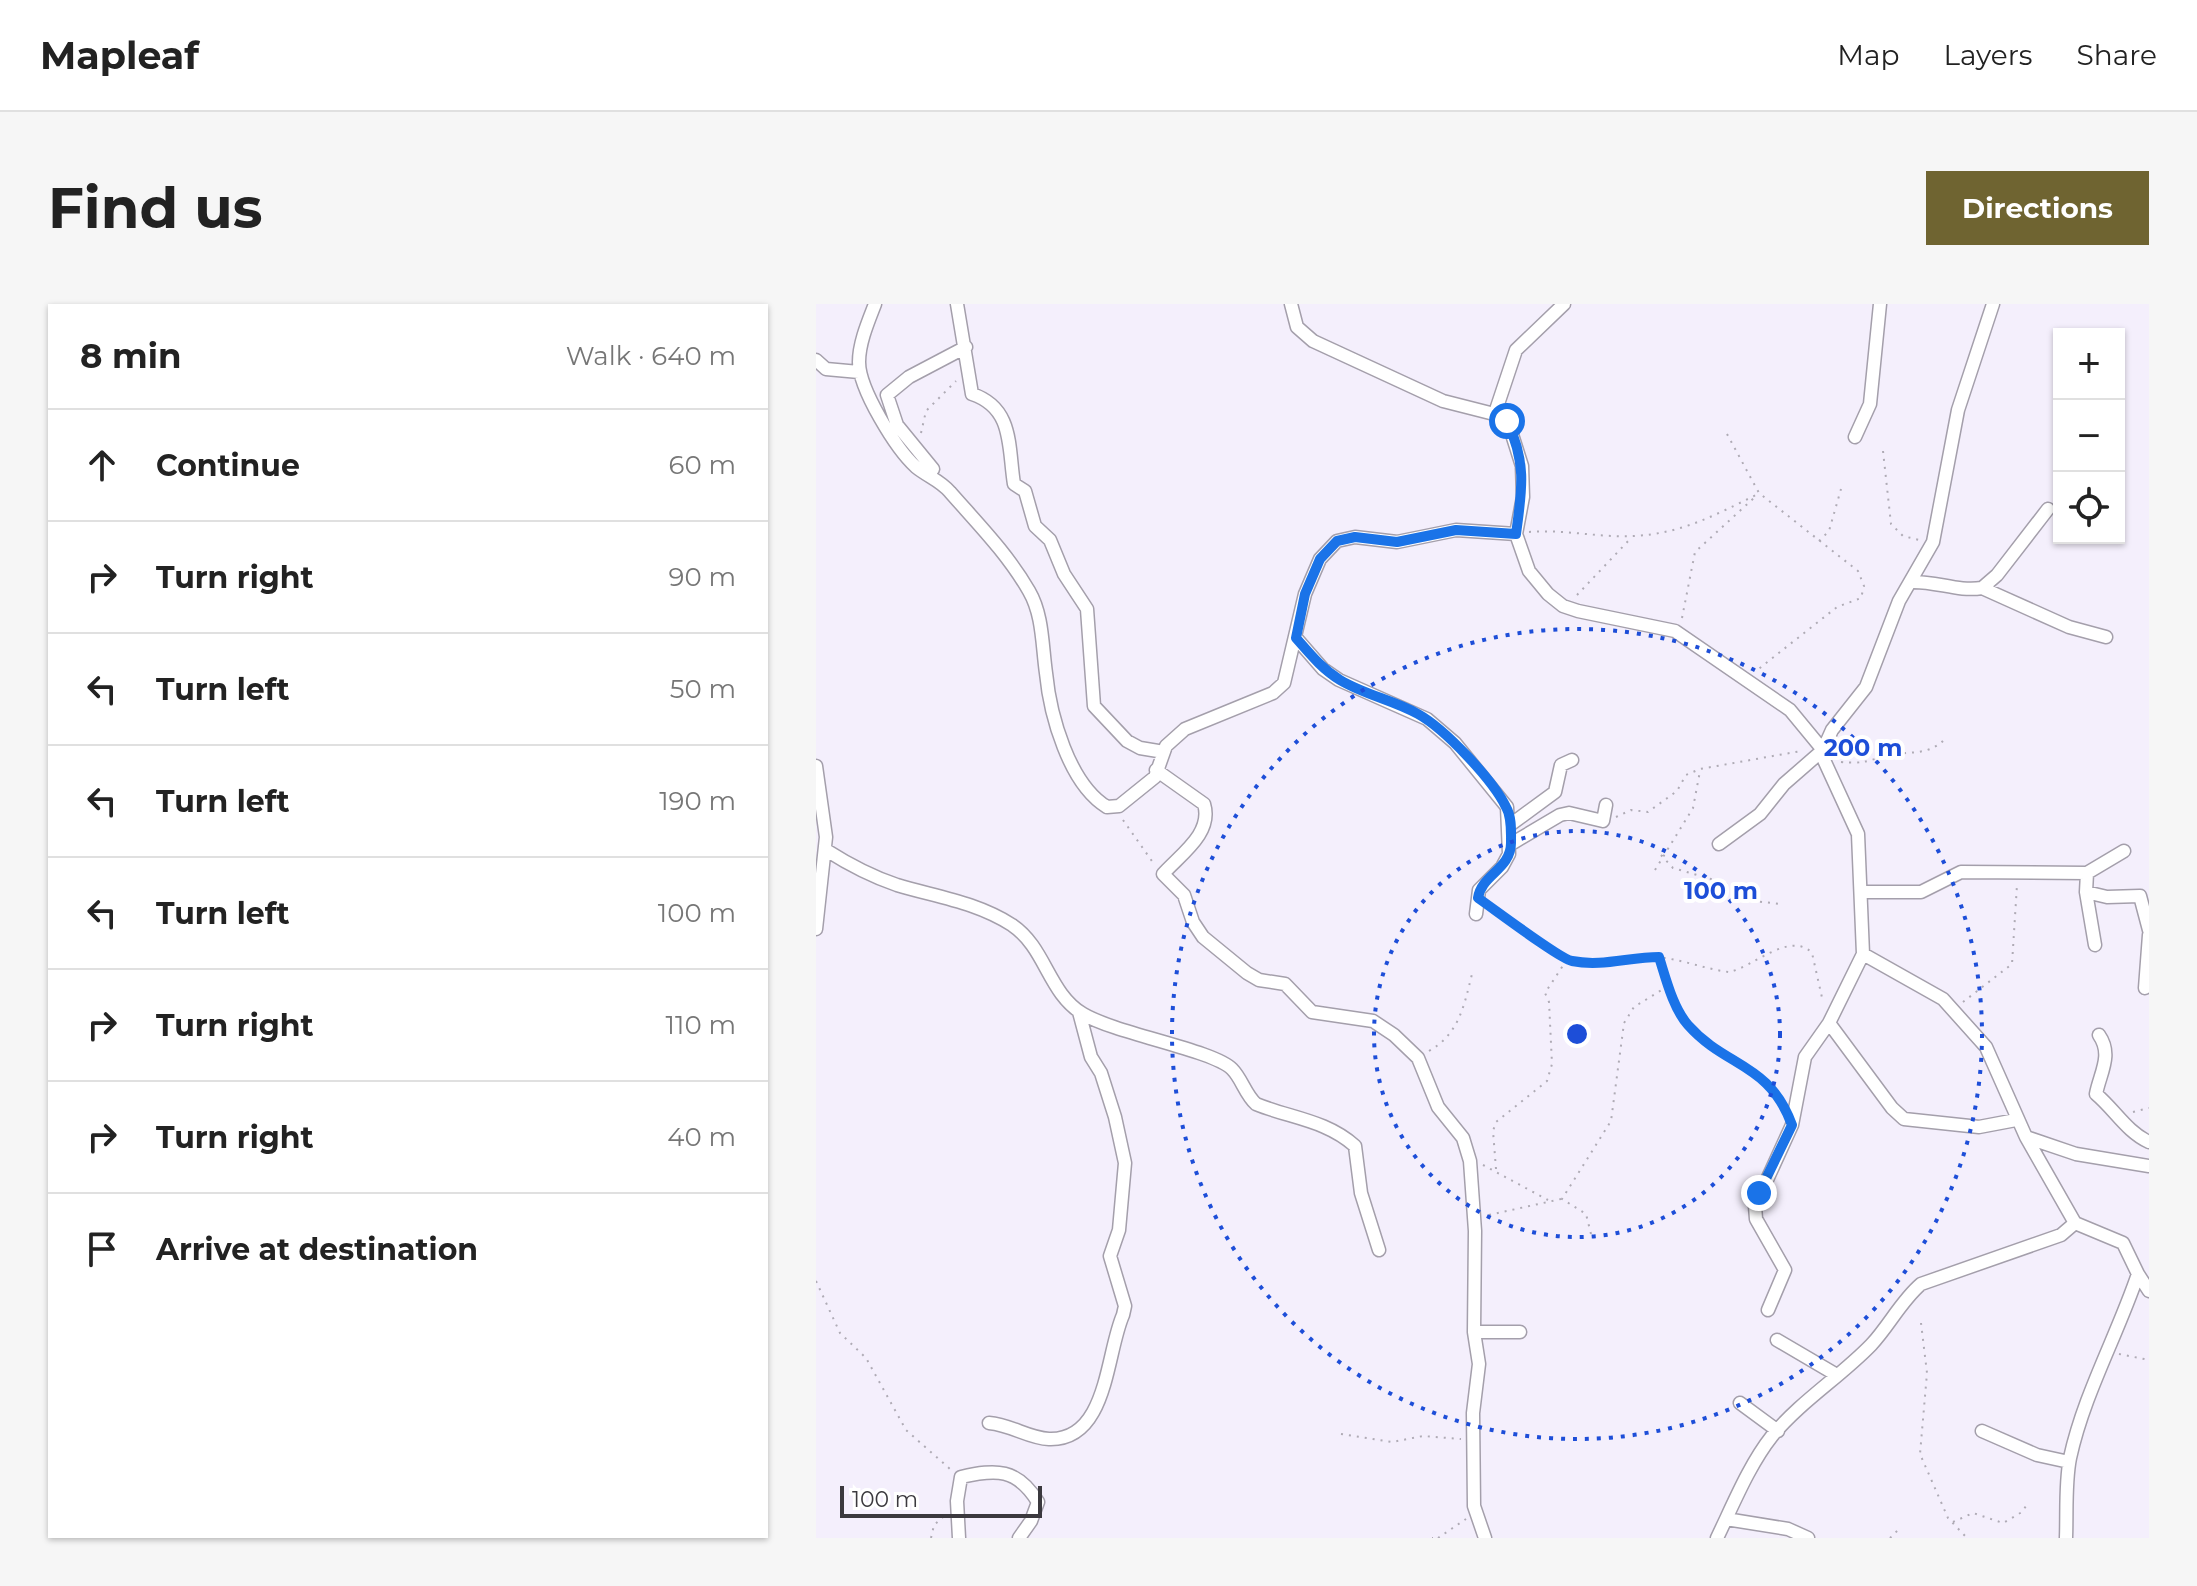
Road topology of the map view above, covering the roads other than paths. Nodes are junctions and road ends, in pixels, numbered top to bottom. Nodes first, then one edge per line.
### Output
1 (875, 304) edge
2 (957, 304) edge
3 (1291, 304) edge
4 (1564, 304) edge
5 (1880, 304) edge
6 (1993, 304) edge
7 (966, 347) junction
8 (816, 360) edge
9 (859, 372) junction
10 (1495, 413) junction
11 (1855, 437) dead end
12 (933, 469) dead end
13 (2048, 509) dead end
14 (1516, 534) junction
15 (1911, 582) junction
16 (1982, 588) junction
17 (2106, 637) dead end
18 (1296, 638) junction
19 (1164, 752) junction
20 (1823, 755) junction
21 (1572, 760) dead end
22 (816, 766) edge
23 (1156, 770) junction
24 (1606, 805) dead end
25 (1510, 825) junction
26 (1511, 844) junction
27 (1719, 844) dead end
28 (826, 850) junction
29 (2124, 851) dead end
30 (2087, 873) junction
31 (1862, 892) junction
32 (2086, 892) junction
33 (1476, 914) dead end
34 (816, 929) edge
35 (2149, 932) edge
36 (2095, 945) dead end
37 (1863, 954) junction
38 (2145, 988) dead end
39 (1079, 1012) junction
40 (1829, 1023) junction
41 (2099, 1035) dead end
42 (2016, 1120) junction
43 (2026, 1137) junction
44 (2149, 1142) edge
45 (2149, 1165) edge
46 (2075, 1223) junction
47 (1379, 1250) dead end
48 (2143, 1276) edge
49 (2149, 1291) edge
50 (1768, 1310) dead end
51 (1474, 1332) junction
52 (1520, 1332) dead end
53 (1777, 1340) dead end
54 (1835, 1374) junction
55 (1740, 1403) dead end
56 (989, 1423) dead end
57 (1778, 1431) junction
58 (1982, 1431) dead end
59 (2069, 1462) junction
60 (1726, 1519) junction
61 (959, 1538) edge
62 (1019, 1538) edge
63 (1485, 1538) edge
64 (1717, 1538) edge
65 (1808, 1538) edge
66 (2066, 1538) edge

1 - 9 street
2 - 7 street
3 - 10 street
4 - 10 street
5 - 11 street
6 - 15 street
7 - 12 street
7 - 19 street
8 - 9 street
9 - 23 street
10 - 14 street
13 - 16 street
14 - 18 street
14 - 20 street
15 - 16 street
15 - 20 street
16 - 17 street
18 - 19 street
18 - 25 street
19 - 23 street
20 - 27 street
20 - 31 street
21 - 25 street
22 - 28 street
23 - 51 street
24 - 26 street
25 - 26 street
26 - 33 street
28 - 34 street
28 - 39 street
29 - 30 street
30 - 31 street
30 - 32 street
31 - 37 street
32 - 35 street
32 - 36 street
35 - 38 street
37 - 40 street
37 - 42 street
39 - 47 street
39 - 56 street
40 - 42 street
40 - 50 street
41 - 44 street
42 - 43 street
43 - 45 street
43 - 46 street
46 - 48 street
46 - 54 street
48 - 49 street
48 - 59 street
51 - 52 street
51 - 63 street
53 - 54 street
54 - 57 street
55 - 57 street
57 - 60 street
58 - 59 street
59 - 66 street
60 - 64 street
60 - 65 street
61 - 62 street

